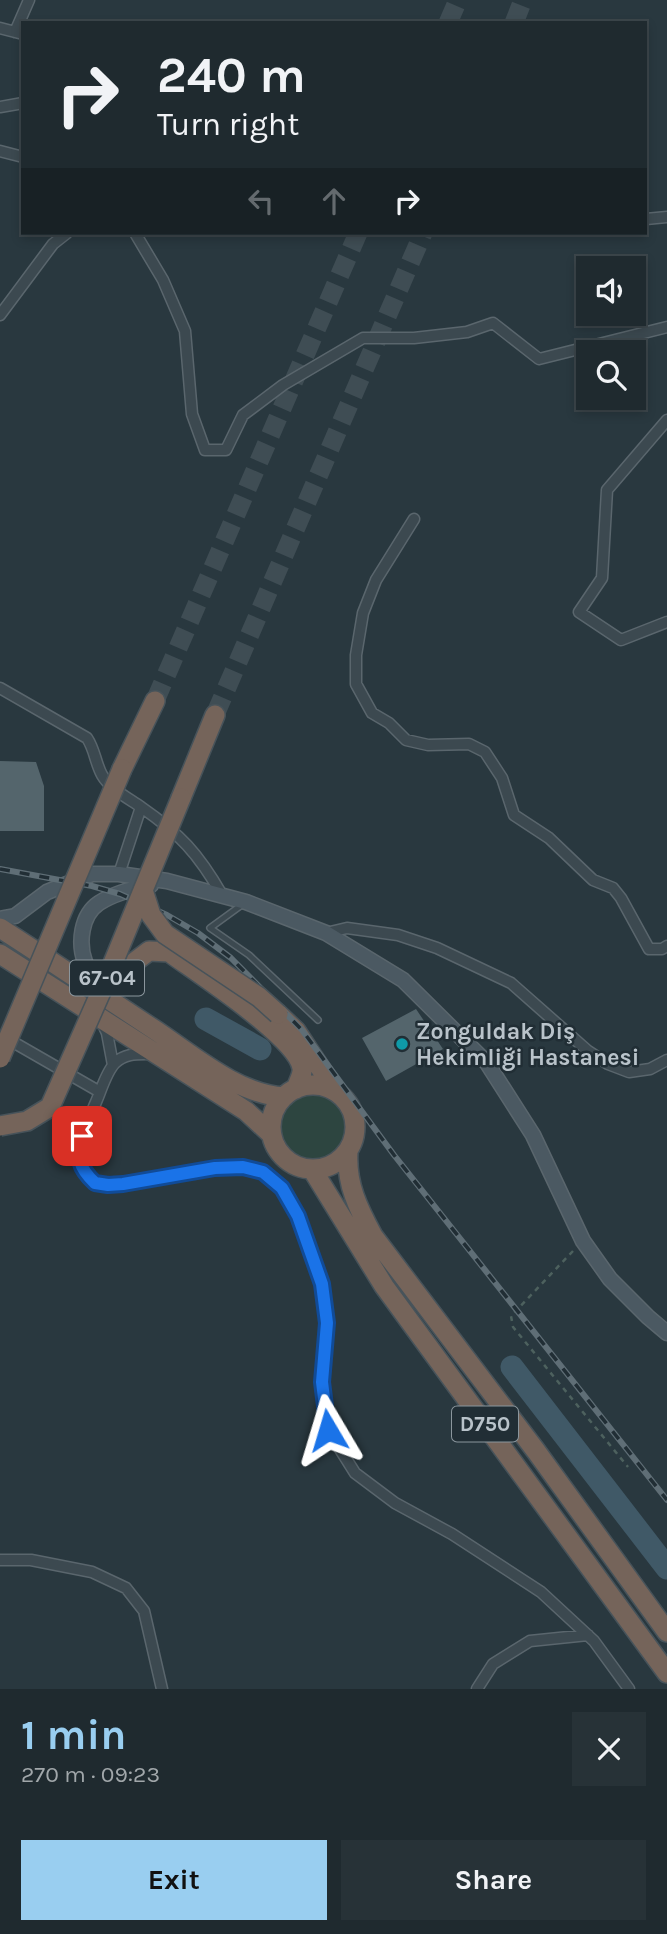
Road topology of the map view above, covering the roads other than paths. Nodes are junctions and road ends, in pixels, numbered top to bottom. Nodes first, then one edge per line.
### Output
1 (29, 0) edge
2 (23, 21) edge
3 (0, 28) edge
4 (19, 33) edge
5 (21, 103) edge
6 (0, 107) edge
7 (0, 151) edge
8 (21, 156) edge
9 (667, 217) edge
10 (647, 219) edge
11 (64, 235) edge
12 (136, 235) edge
13 (0, 316) edge
14 (667, 327) edge
15 (667, 420) edge
16 (414, 519) dead end
17 (667, 622) edge
18 (0, 688) edge
19 (155, 701) tunnel mouth
20 (215, 715) tunnel mouth
21 (141, 807) junction
22 (119, 874) junction
23 (167, 881) junction
24 (143, 890) junction
25 (222, 895) junction
26 (246, 902) junction
27 (0, 919) edge
28 (0, 928) edge
29 (326, 933) junction
30 (667, 946) edge
31 (0, 954) edge
32 (104, 985) junction
33 (126, 1011) junction
34 (99, 1017) junction
35 (318, 1020) dead end
36 (0, 1035) edge
37 (158, 1054) junction
38 (0, 1058) edge
39 (667, 1060) edge
40 (113, 1065) junction
41 (100, 1092) junction
42 (336, 1092) junction
43 (290, 1093) junction
44 (0, 1126) edge
45 (272, 1135) junction
46 (348, 1152) junction
47 (312, 1169) junction
48 (667, 1333) edge
49 (0, 1560) edge
50 (667, 1632) edge
51 (587, 1635) junction
52 (667, 1672) edge
53 (162, 1689) edge
54 (477, 1689) edge
55 (629, 1689) edge

1 - 2 street
3 - 4 street
5 - 6 street
7 - 8 street
9 - 10 street
11 - 13 street
12 - 14 street
15 - 17 street
16 - 30 street
18 - 21 street
19 - 38 highway, 67-04, bridge
20 - 24 highway, 67-04, bridge
21 - 22 street
21 - 25 street
22 - 23 main road
22 - 27 main road
23 - 25 main road
23 - 33 main road
24 - 32 highway, 67-04, bridge
24 - 42 highway, bridge
25 - 26 main road
26 - 29 main road
26 - 35 lane
28 - 33 highway
29 - 39 street
29 - 48 main road
31 - 34 highway
32 - 43 highway
32 - 44 highway, 67-04, bridge
33 - 43 highway
34 - 37 highway
34 - 40 street
36 - 41 street
37 - 40 street
37 - 45 highway
40 - 41 street
41 - 51 street
42 - 43 highway
42 - 46 highway, D750
43 - 45 highway
45 - 47 highway
46 - 47 highway
46 - 50 highway, D750
47 - 52 highway, D750
49 - 53 street
51 - 54 street
51 - 55 street

